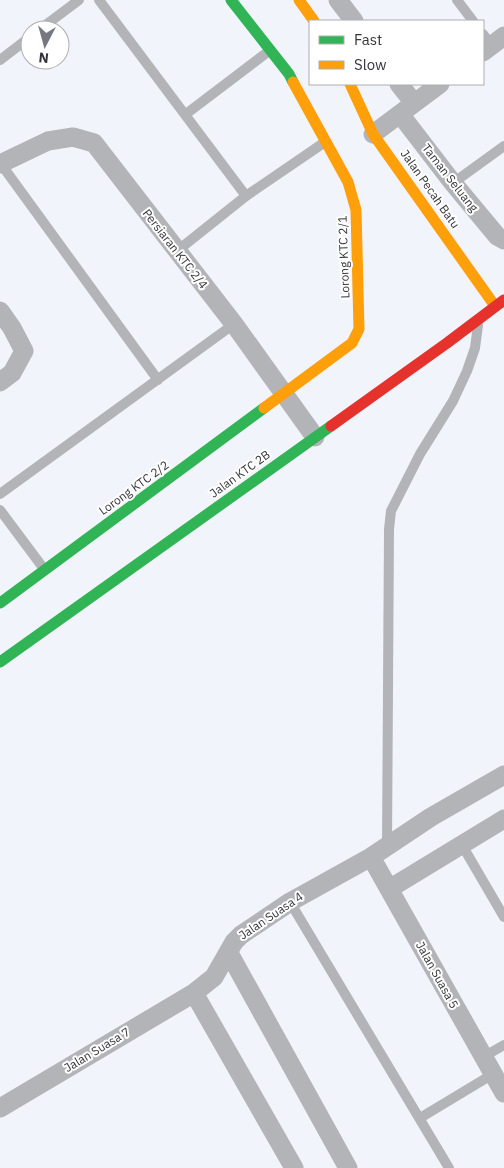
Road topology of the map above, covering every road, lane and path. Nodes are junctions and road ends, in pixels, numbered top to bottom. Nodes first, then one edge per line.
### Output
1 (79, 0) edge
2 (99, 0) edge
3 (231, 0) edge
4 (299, 0) edge
5 (338, 0) edge
6 (457, 0) edge
7 (52, 20) edge
8 (313, 20) edge
9 (353, 20) edge
10 (472, 20) edge
11 (20, 45) edge
12 (271, 50) junction
13 (0, 60) edge
14 (350, 85) edge
15 (399, 85) edge
16 (439, 85) edge
17 (407, 109) junction
18 (186, 114) junction
19 (374, 134) junction
20 (326, 141) junction
21 (504, 146) edge
22 (0, 164) edge
23 (453, 183) junction
24 (246, 196) junction
25 (504, 240) edge
26 (177, 251) junction
27 (500, 303) edge
28 (0, 311) edge
29 (478, 319) junction
30 (234, 324) junction
31 (158, 380) junction
32 (0, 382) edge
33 (283, 394) junction
34 (315, 437) junction
35 (0, 494) edge
36 (0, 510) edge
37 (45, 570) junction
38 (0, 603) edge
39 (0, 662) edge
40 (504, 775) edge
41 (504, 819) edge
42 (462, 845) junction
43 (387, 846) junction
44 (371, 856) junction
45 (389, 890) junction
46 (290, 902) junction
47 (504, 917) edge
48 (229, 953) junction
49 (194, 993) junction
50 (504, 1045) edge
51 (483, 1057) junction
52 (493, 1074) junction
53 (504, 1093) edge
54 (0, 1108) edge
55 (420, 1118) junction
56 (294, 1168) edge
57 (348, 1168) edge
58 (449, 1168) edge

1 - 7 lane
2 - 18 lane
3 - 12 street, Lorong KTC 2/1
4 - 8 street
5 - 9 street
6 - 10 lane
11 - 13 lane
12 - 18 lane
12 - 20 street, Lorong KTC 2/1
14 - 19 street, Jalan Pecah Batu
15 - 17 street, Taman Seluang
16 - 17 street
17 - 19 street
17 - 23 street, Taman Seluang
18 - 24 lane
19 - 27 street, Jalan Pecah Batu
20 - 24 lane
20 - 33 street, Lorong KTC 2/1
21 - 23 lane
22 - 26 street, Persiaran KTC 2/4
22 - 31 lane
23 - 25 street, Taman Seluang
24 - 26 lane
26 - 30 street, Persiaran KTC 2/4
27 - 29 street, Jalan KTC 2B
28 - 32 street
29 - 34 street, Jalan KTC 2B
29 - 43 lane
30 - 31 lane
30 - 33 street, Persiaran KTC 2/4
31 - 35 lane
33 - 34 street, Persiaran KTC 2/4
33 - 37 street, Lorong KTC 2/2
34 - 39 street, Jalan KTC 2B
36 - 37 lane
37 - 38 street, Lorong KTC 2/2
40 - 43 street, Jalan Suasa 4
41 - 42 street
42 - 45 street
42 - 47 lane
43 - 44 street, Jalan Suasa 4
44 - 45 street, Jalan Suasa 5
44 - 46 street, Jalan Suasa 4
45 - 51 street, Jalan Suasa 5
46 - 48 street, Jalan Suasa 4
46 - 55 lane
48 - 49 street, Jalan Suasa 7
48 - 57 street, Jalan Suasa 4
49 - 54 street, Jalan Suasa 7
49 - 56 street
50 - 51 lane
51 - 52 street, Jalan Suasa 5
52 - 53 street, Jalan Suasa 5
52 - 55 lane
55 - 58 lane

